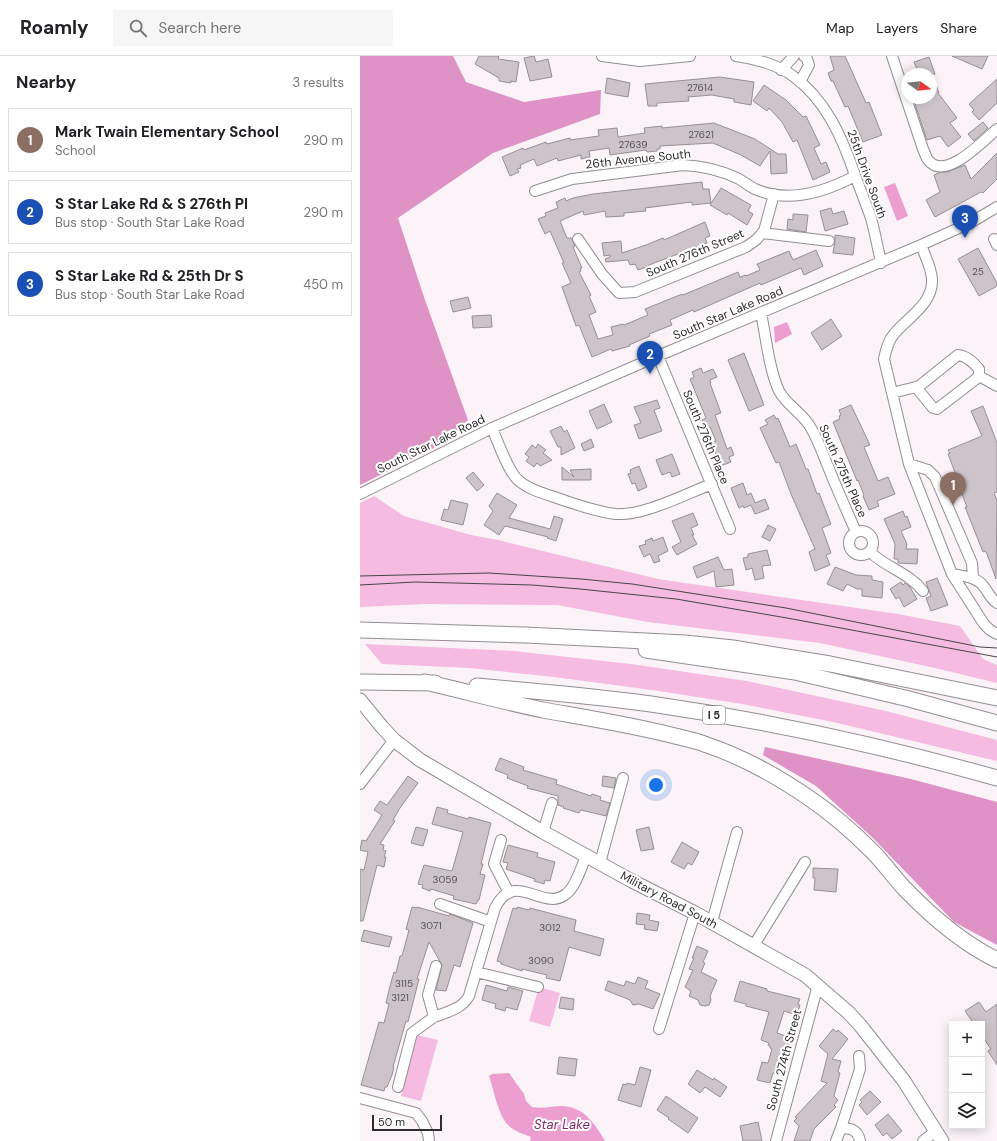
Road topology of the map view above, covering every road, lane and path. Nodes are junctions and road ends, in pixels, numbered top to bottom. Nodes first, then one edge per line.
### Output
1 (602, 56) edge
2 (690, 56) edge
3 (736, 56) edge
4 (794, 56) edge
5 (804, 56) edge
6 (892, 56) edge
7 (781, 70) junction
8 (800, 82) junction
9 (997, 129) edge
10 (855, 176) junction
11 (535, 190) dead end
12 (774, 194) junction
13 (997, 207) edge
14 (762, 233) junction
15 (578, 239) dead end
16 (829, 241) dead end
17 (921, 245) junction
18 (881, 263) junction
19 (761, 313) junction
20 (658, 356) junction
21 (979, 376) junction
22 (997, 386) edge
23 (916, 387) junction
24 (892, 393) junction
25 (492, 428) junction
26 (909, 464) junction
27 (712, 484) junction
28 (360, 494) edge
29 (730, 529) dead end
30 (856, 532) junction
31 (870, 552) junction
32 (952, 574) junction
33 (973, 578) junction
34 (923, 591) dead end
35 (997, 603) edge
36 (360, 630) edge
37 (997, 634) edge
38 (565, 638) junction
39 (360, 682) edge
40 (425, 682) junction
41 (997, 698) edge
42 (360, 700) edge
43 (997, 723) edge
44 (394, 740) junction
45 (623, 778) dead end
46 (997, 778) edge
47 (360, 784) edge
48 (552, 803) dead end
49 (543, 832) junction
50 (737, 832) dead end
51 (501, 840) dead end
52 (586, 856) junction
53 (805, 862) dead end
54 (600, 863) junction
55 (509, 893) junction
56 (440, 904) dead end
57 (695, 913) junction
58 (491, 922) junction
59 (712, 922) junction
60 (754, 945) junction
61 (997, 960) edge
62 (436, 966) dead end
63 (476, 972) junction
64 (818, 985) junction
65 (538, 987) dead end
66 (434, 1017) junction
67 (659, 1029) dead end
68 (859, 1056) dead end
69 (398, 1087) dead end
70 (360, 1098) edge
71 (841, 1128) junction
72 (939, 1136) edge
73 (429, 1141) edge
74 (776, 1141) edge
75 (836, 1141) edge
76 (860, 1141) edge
77 (923, 1141) edge

1 - 2 street
3 - 7 street, 25th Drive South
4 - 7 street
5 - 8 street
6 - 9 street
7 - 8 street, 25th Drive South
8 - 10 street, 25th Drive South
10 - 12 street, 26th Avenue South
10 - 18 street, 25th Drive South
11 - 12 street, 26th Avenue South
12 - 14 street, South 276th Street
13 - 17 street, South Star Lake Road
14 - 15 street, South 276th Street
14 - 16 street
17 - 18 street, South Star Lake Road
17 - 24 street
18 - 19 street, South Star Lake Road
19 - 20 street, South Star Lake Road
19 - 30 street, South 275th Place
20 - 25 street, South Star Lake Road
20 - 27 street, South 276th Place
21 - 22 street
21 - 23 street
21 - 23 street
23 - 24 street
24 - 26 street
25 - 27 street
25 - 28 street, South Star Lake Road
26 - 32 street
26 - 33 street
27 - 29 street, South 276th Place
30 - 31 street, South 275th Place
30 - 31 street, South 275th Place
31 - 34 street
32 - 33 street
32 - 37 street
33 - 35 street
36 - 38 highway
38 - 41 highway
38 - 43 highway
39 - 40 highway, I 5
40 - 46 highway, I 5
40 - 61 highway
42 - 44 main road, Military Road South
44 - 47 street
44 - 49 main road, Military Road South
45 - 54 street
48 - 49 street
49 - 52 main road, Military Road South
50 - 59 street
51 - 55 street
52 - 54 main road, Military Road South
52 - 55 street
53 - 60 street
54 - 57 main road, Military Road South
55 - 58 street
56 - 58 street
57 - 59 main road, Military Road South
57 - 67 street
58 - 63 street
59 - 60 main road, Military Road South
60 - 64 main road, Military Road South
62 - 66 street
63 - 65 street
63 - 66 street
64 - 72 main road, Military Road South
64 - 74 street, South 274th Street
66 - 69 street
68 - 71 street
70 - 73 street
71 - 75 street
71 - 76 street
72 - 77 street

